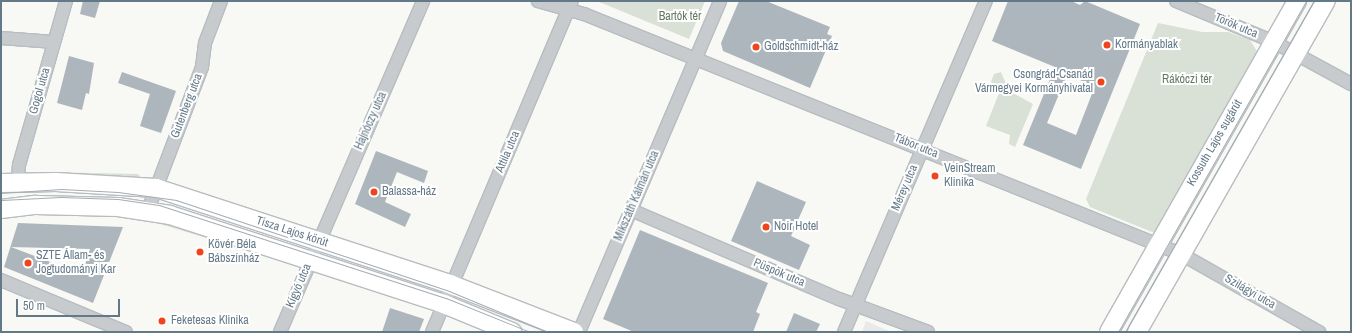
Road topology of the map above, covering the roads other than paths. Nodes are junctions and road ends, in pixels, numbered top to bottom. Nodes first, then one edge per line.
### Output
1 (66, 1) edge
2 (221, 1) edge
3 (423, 1) edge
4 (538, 1) edge
5 (720, 1) edge
6 (986, 1) edge
7 (1176, 1) edge
8 (1297, 1) edge
9 (1326, 1) edge
10 (570, 5) edge
11 (1, 38) edge
12 (54, 42) junction
13 (1274, 42) junction
14 (1296, 53) junction
15 (695, 60) junction
16 (1351, 84) edge
17 (922, 149) junction
18 (10, 183) edge
19 (156, 188) junction
20 (1, 209) edge
21 (148, 210) junction
22 (631, 210) junction
23 (318, 240) junction
24 (1157, 244) junction
25 (1181, 254) junction
26 (310, 261) junction
27 (1, 280) edge
28 (448, 295) junction
29 (857, 304) junction
30 (126, 332) edge
31 (280, 332) edge
32 (432, 332) edge
33 (512, 332) edge
34 (574, 332) edge
35 (579, 332) edge
36 (844, 332) edge
37 (928, 332) edge
38 (1109, 332) edge
39 (1137, 332) edge
40 (1319, 332) edge

1 - 12 street, Gogol utca
2 - 19 street, Gutenberg utca
3 - 23 street, Hajnóczy utca
4 - 10 street
5 - 15 street
6 - 17 street, Mérey utca
7 - 13 street, Török utca
8 - 13 street, Kossuth Lajos sugárút
9 - 14 street
10 - 15 street
10 - 28 street, Attila utca
11 - 12 street
12 - 18 street, Gogol utca
13 - 14 street
13 - 24 street, Kossuth Lajos sugárút
14 - 16 street
14 - 25 street
15 - 17 street, Tábor utca
15 - 22 street, Mikszáth Kálmán utca
17 - 24 street, Tábor utca
17 - 29 street, Mérey utca
18 - 19 street, Tisza Lajos körút
19 - 21 street, Gutenberg utca
19 - 23 street, Tisza Lajos körút
20 - 21 street, Tisza Lajos körút
21 - 26 street, Tisza Lajos körút
22 - 29 street, Püspök utca
22 - 35 street, Mikszáth Kálmán utca
23 - 26 street, Kígyó utca
23 - 28 street, Tisza Lajos körút
24 - 25 street
24 - 38 street, Kossuth Lajos sugárút
25 - 39 street
25 - 40 street, Szilágyi utca
26 - 28 street, Tisza Lajos körút
26 - 31 street, Kígyó utca
27 - 30 street
28 - 32 street, Attila utca
28 - 33 street, Tisza Lajos körút
28 - 34 street, Tisza Lajos körút
29 - 36 street, Mérey utca
29 - 37 street, Püspök utca

